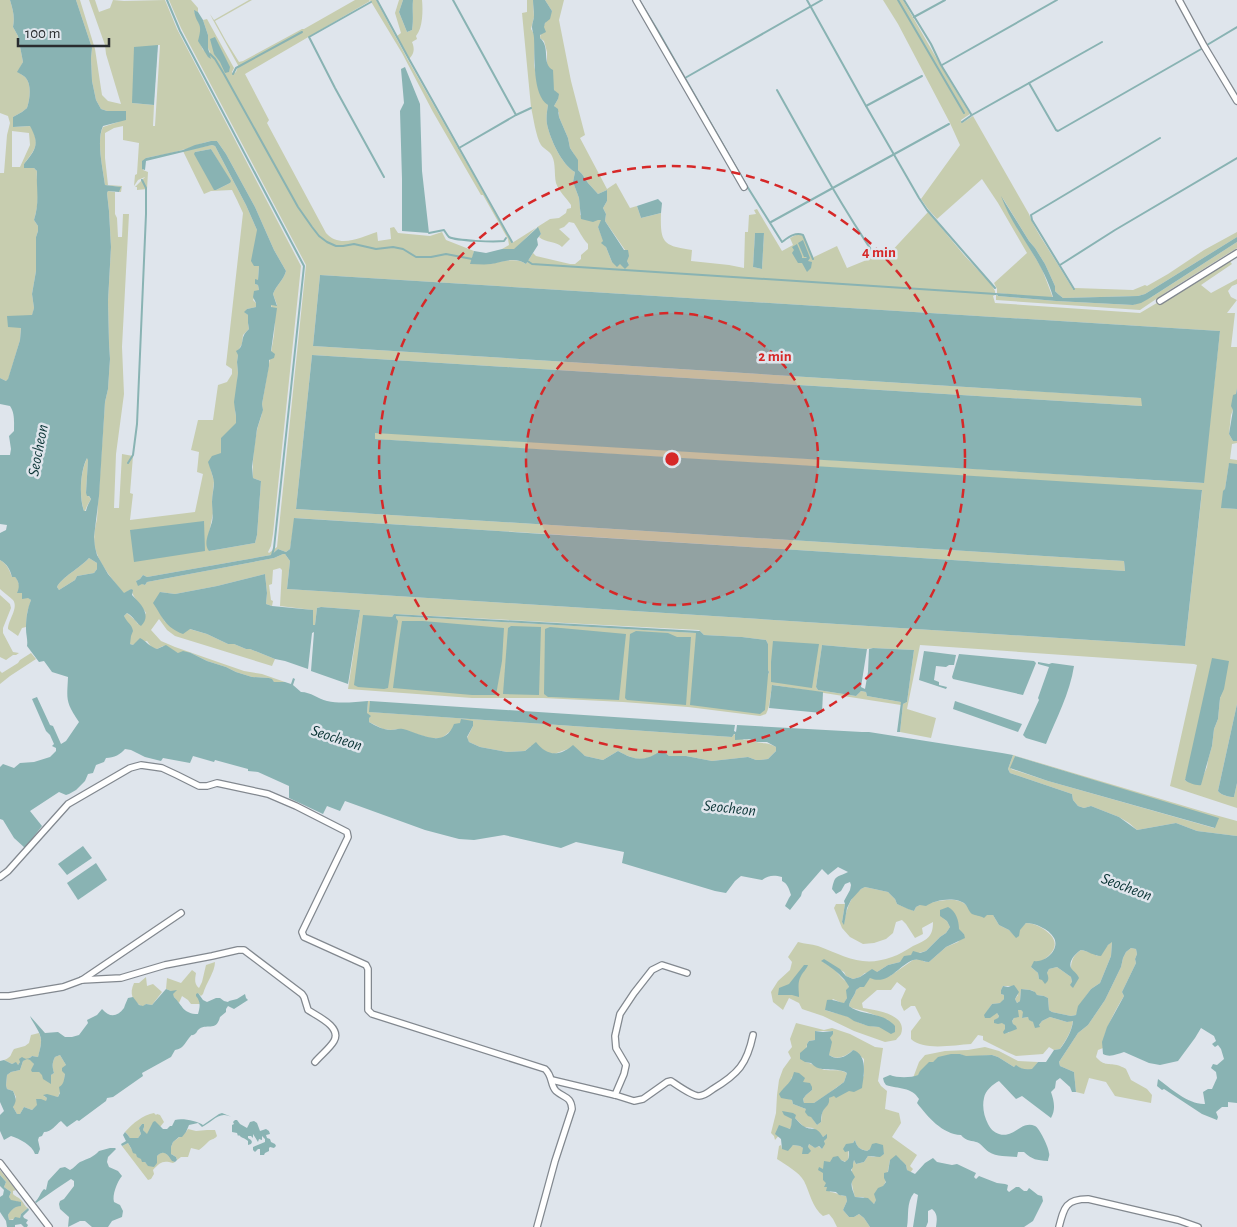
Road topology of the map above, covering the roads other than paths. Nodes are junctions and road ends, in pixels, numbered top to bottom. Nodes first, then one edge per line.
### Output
1 (636, 0) edge
2 (1179, 0) edge
3 (1237, 101) edge
4 (744, 186) dead end
5 (1237, 253) edge
6 (1160, 301) dead end
7 (0, 877) edge
8 (181, 913) dead end
9 (687, 973) dead end
10 (82, 980) junction
11 (0, 996) edge
12 (753, 1035) dead end
13 (315, 1062) dead end
14 (552, 1080) junction
15 (615, 1095) junction
16 (0, 1163) edge
17 (49, 1227) edge
18 (537, 1227) edge
19 (1059, 1227) edge
20 (1198, 1227) edge

1 - 4 street
2 - 3 street
5 - 6 street
7 - 14 street
8 - 10 street
9 - 15 street
10 - 11 street
10 - 13 street
12 - 15 street
14 - 15 street
14 - 18 street
16 - 17 street
19 - 20 street

